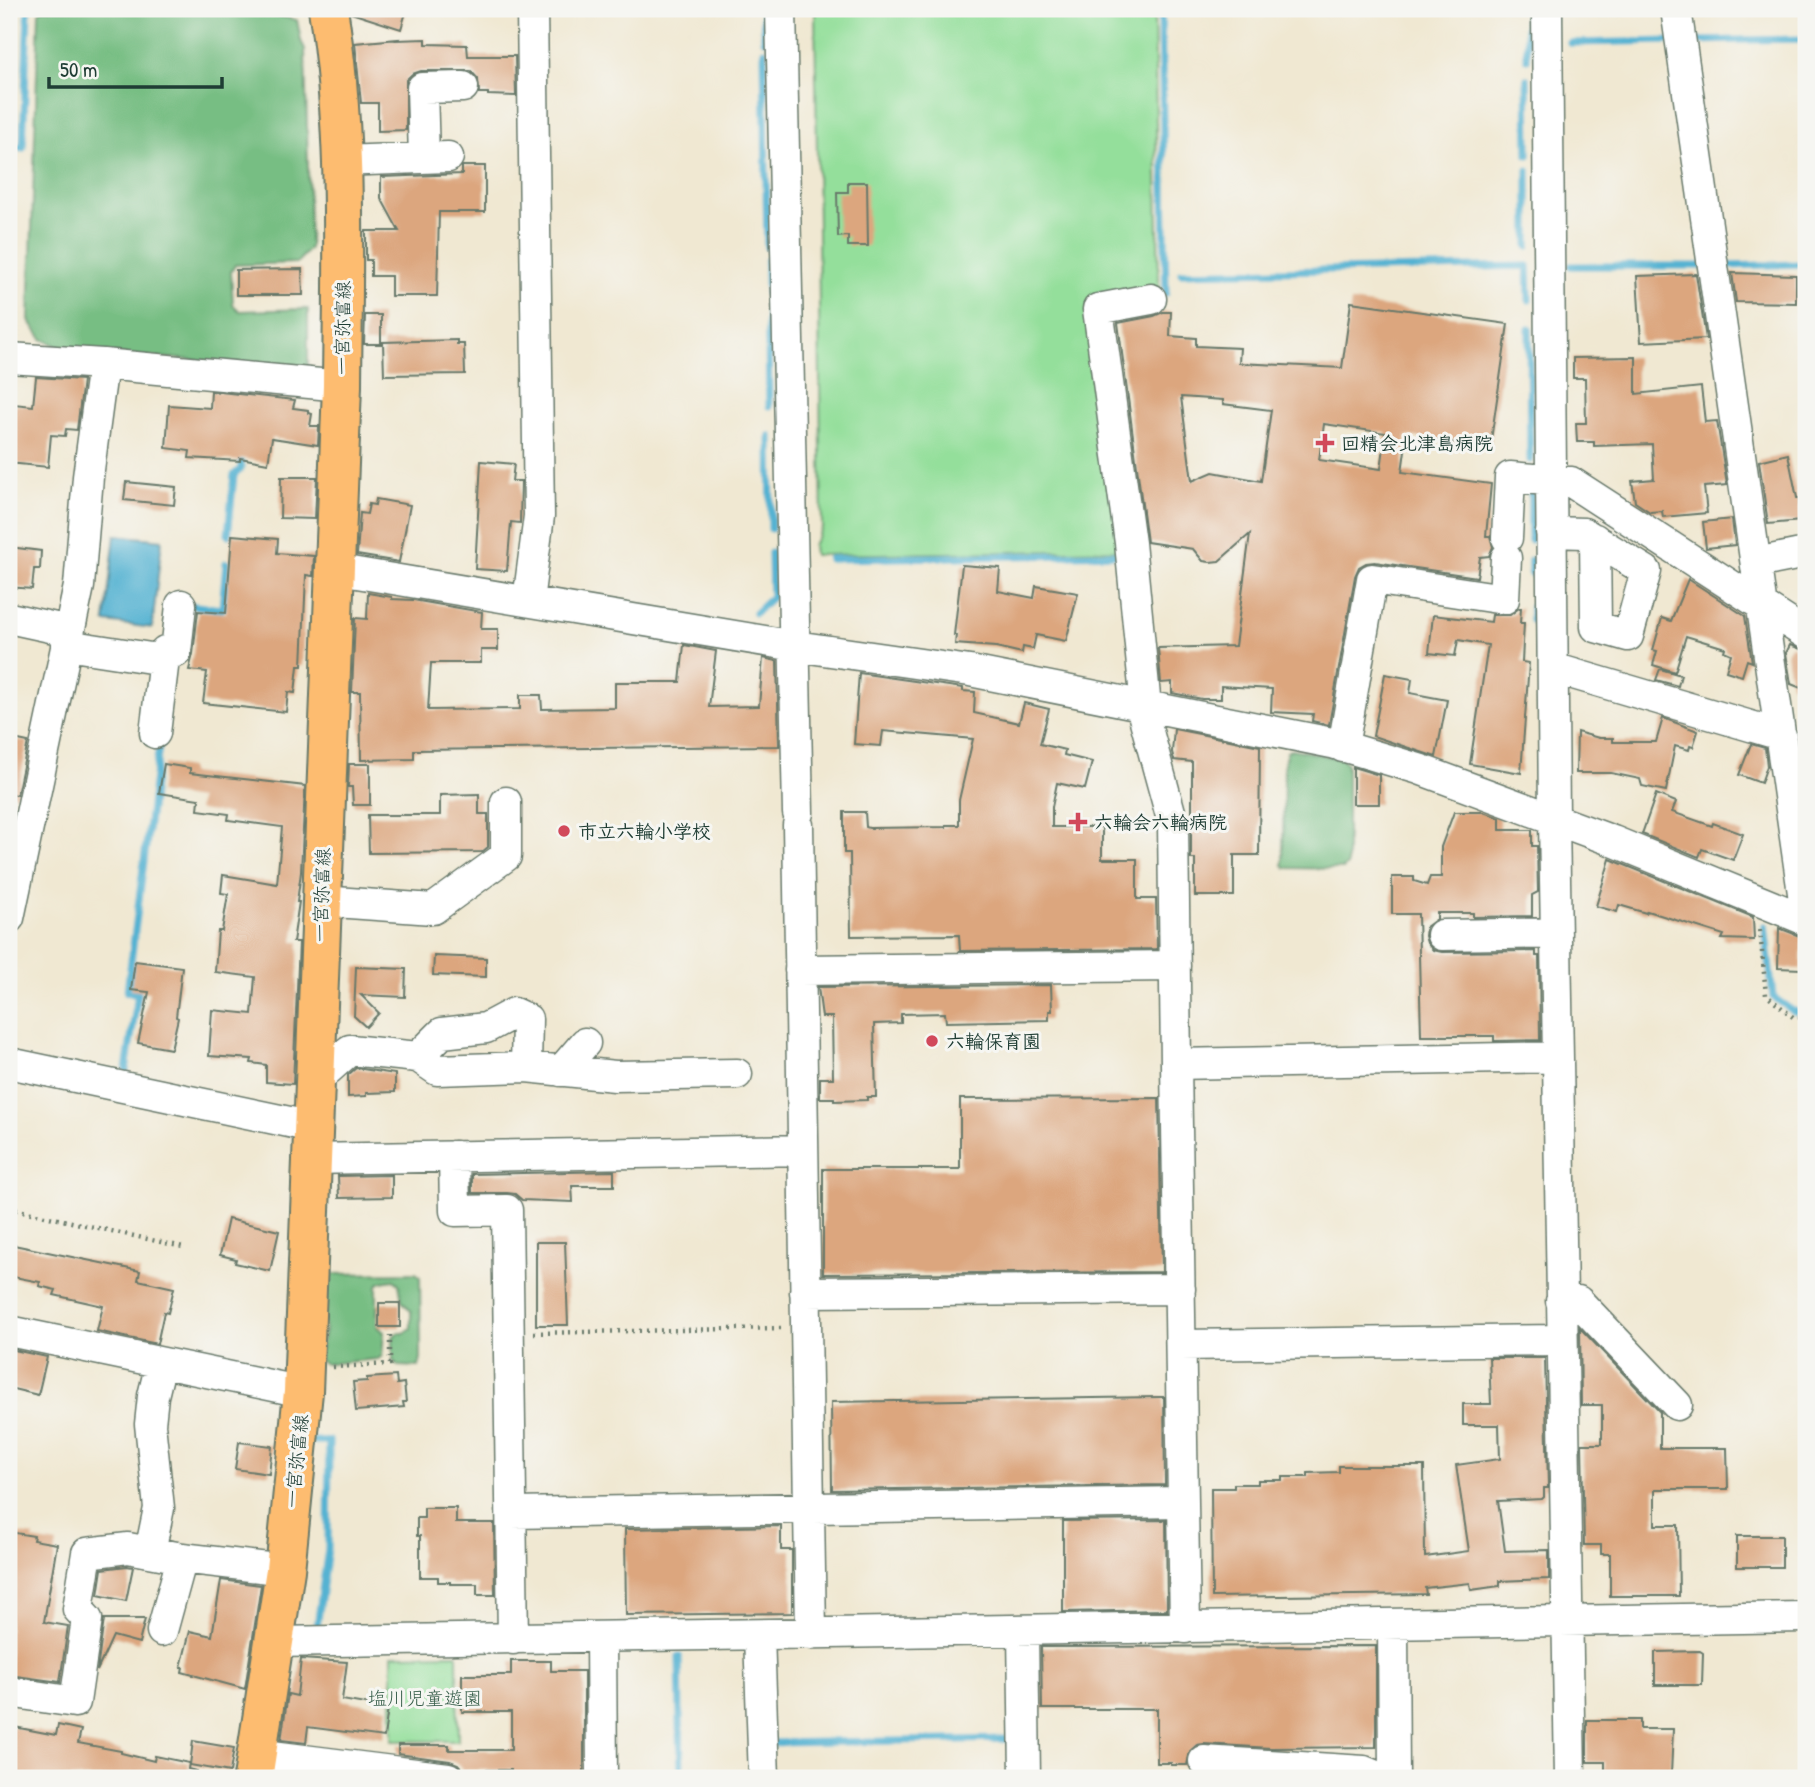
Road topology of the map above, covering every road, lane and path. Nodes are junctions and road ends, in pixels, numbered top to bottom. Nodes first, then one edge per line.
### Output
1 (328, 9) edge
2 (532, 9) edge
3 (781, 9) edge
4 (1546, 9) edge
5 (1675, 9) edge
6 (463, 87) dead end
7 (341, 161) junction
8 (1151, 299) dead end
9 (9, 358) edge
10 (103, 365) junction
11 (342, 386) junction
12 (1551, 479) junction
13 (1551, 531) junction
14 (1595, 539) junction
15 (1806, 553) edge
16 (1756, 563) junction
17 (333, 569) junction
18 (1595, 577) junction
19 (1552, 584) junction
20 (1505, 589) junction
21 (528, 601) junction
22 (181, 605) dead end
23 (1762, 607) junction
24 (9, 618) edge
25 (1806, 634) edge
26 (68, 638) junction
27 (795, 646) junction
28 (164, 660) junction
29 (1553, 668) junction
30 (1146, 707) junction
31 (155, 733) dead end
32 (1781, 735) junction
33 (1343, 747) junction
34 (506, 802) dead end
35 (1554, 820) junction
36 (321, 901) junction
37 (1757, 901) junction
38 (1806, 914) edge
39 (9, 918) edge
40 (1806, 920) edge
41 (1556, 933) junction
42 (1442, 934) dead end
43 (1175, 966) junction
44 (800, 970) junction
45 (1806, 1018) edge
46 (585, 1043) dead end
47 (418, 1057) junction
48 (1558, 1057) junction
49 (9, 1063) edge
50 (1177, 1064) junction
51 (526, 1067) junction
52 (561, 1071) junction
53 (737, 1074) dead end
54 (314, 1082) junction
55 (312, 1143) junction
56 (803, 1150) junction
57 (454, 1156) junction
58 (9, 1208) edge
59 (183, 1247) dead end
60 (1180, 1289) junction
61 (805, 1292) junction
62 (1561, 1301) junction
63 (806, 1328) junction
64 (390, 1330) dead end
65 (9, 1331) edge
66 (509, 1334) junction
67 (1562, 1340) junction
68 (1181, 1345) junction
69 (161, 1363) junction
70 (304, 1381) junction
71 (1677, 1405) dead end
72 (1183, 1502) junction
73 (809, 1508) junction
74 (512, 1513) junction
75 (150, 1552) junction
76 (182, 1558) junction
77 (285, 1570) junction
78 (1806, 1618) edge
79 (1566, 1622) junction
80 (1393, 1625) junction
81 (1185, 1628) junction
82 (1023, 1631) junction
83 (162, 1632) dead end
84 (811, 1634) junction
85 (760, 1635) junction
86 (601, 1637) junction
87 (513, 1639) junction
88 (275, 1642) junction
89 (9, 1692) edge
90 (1204, 1761) dead end
91 (255, 1766) edge
92 (448, 1778) edge
93 (602, 1778) edge
94 (764, 1778) edge
95 (1025, 1778) edge
96 (1381, 1778) edge
97 (1394, 1778) edge
98 (1570, 1778) edge

1 - 7 main road, 一宮弥富線
2 - 21 street
3 - 27 street
4 - 12 street
5 - 16 street
6 - 7 street
7 - 11 main road, 一宮弥富線
8 - 30 street
9 - 10 street
10 - 11 street
10 - 26 street
11 - 17 main road, 一宮弥富線
12 - 13 street
12 - 20 street
12 - 23 street
13 - 14 street
13 - 19 street
14 - 18 street
14 - 18 street
15 - 16 street
16 - 23 street
17 - 21 street
17 - 36 main road, 一宮弥富線
18 - 19 street
19 - 20 street
19 - 29 street
20 - 33 street
21 - 27 street
22 - 28 street
23 - 25 street
23 - 32 street
24 - 26 street
26 - 28 street
26 - 39 street
27 - 30 street
27 - 44 street
28 - 31 street
29 - 32 street
29 - 35 street
30 - 33 street
30 - 43 street
32 - 38 street
33 - 35 street
34 - 36 street
35 - 37 street
35 - 41 street
36 - 54 main road, 一宮弥富線
37 - 40 street
37 - 45 path
41 - 42 street
41 - 48 street
43 - 44 street
43 - 50 street
44 - 56 street
46 - 52 street
47 - 51 street
47 - 51 street
47 - 54 street
48 - 50 street
48 - 62 street
49 - 55 street
50 - 60 street
51 - 52 street
52 - 53 street
54 - 55 main road, 一宮弥富線
55 - 57 street
55 - 70 main road, 一宮弥富線
56 - 57 street
56 - 61 street
57 - 66 street
58 - 59 path
60 - 61 street
60 - 68 street
61 - 63 street
62 - 67 street
62 - 71 street
63 - 66 path
63 - 73 street
64 - 70 path
65 - 69 street
66 - 74 street
67 - 68 street
67 - 79 street
68 - 72 street
69 - 70 street
69 - 75 street
70 - 77 main road, 一宮弥富線
72 - 73 street
72 - 81 street
73 - 74 street
73 - 84 street
74 - 87 street
75 - 76 street
75 - 89 street
76 - 77 street
76 - 83 street
77 - 88 main road, 一宮弥富線
78 - 79 street
79 - 80 street
79 - 98 street
80 - 81 street
80 - 97 street
81 - 82 street
82 - 84 street
82 - 95 street
84 - 85 street
85 - 86 street
85 - 94 street
86 - 87 street
86 - 93 street
87 - 88 street
88 - 91 main road, 一宮弥富線
90 - 96 street
91 - 92 street

